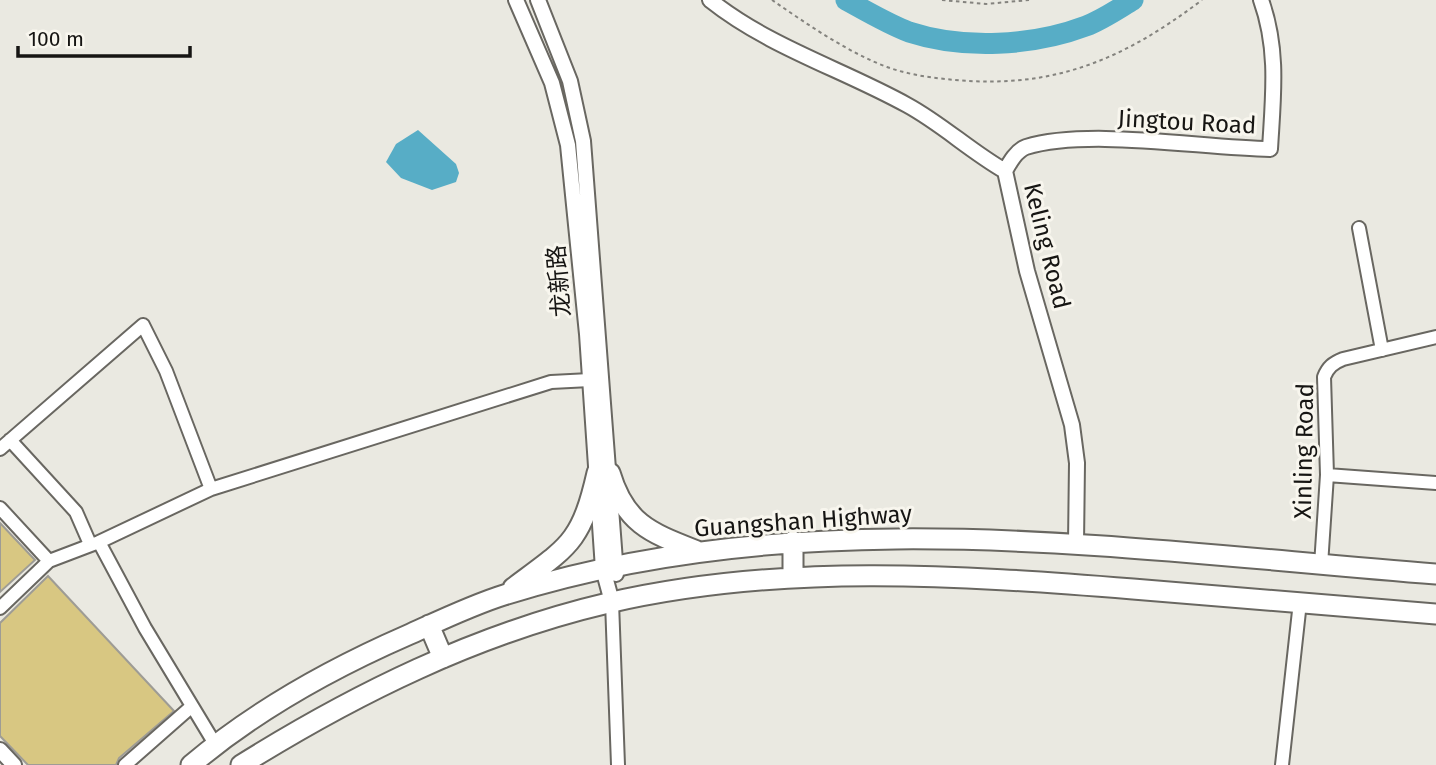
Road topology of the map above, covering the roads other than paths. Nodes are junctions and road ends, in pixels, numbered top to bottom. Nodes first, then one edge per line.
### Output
1 (516, 0) edge
2 (538, 0) edge
3 (710, 0) edge
4 (1261, 0) edge
5 (1005, 171) junction
6 (1359, 228) dead end
7 (1436, 337) edge
8 (1382, 350) junction
9 (590, 380) junction
10 (5, 444) edge
11 (603, 473) junction
12 (1327, 475) junction
13 (1436, 483) edge
14 (211, 489) junction
15 (0, 508) edge
16 (793, 541) junction
17 (95, 543) junction
18 (1076, 544) junction
19 (698, 551) junction
20 (49, 561) junction
21 (1321, 565) junction
22 (610, 567) junction
23 (1436, 574) edge
24 (793, 576) junction
25 (502, 595) junction
26 (612, 602) junction
27 (1300, 602) junction
28 (0, 608) edge
29 (1436, 614) edge
30 (429, 625) junction
31 (443, 658) junction
32 (191, 707) junction
33 (298, 732) junction
34 (215, 744) junction
35 (125, 765) edge
36 (174, 765) edge
37 (191, 765) edge
38 (241, 765) edge
39 (258, 765) edge
40 (618, 765) edge
41 (1282, 765) edge

1 - 9 street, 龙新路
2 - 11 street, 龙新路
3 - 5 street, Keling Road
4 - 5 street, Jingtou Road
5 - 18 street, Keling Road
6 - 8 street
7 - 8 street, Xinling Road
8 - 12 street, Xinling Road
9 - 11 street, 龙新路
9 - 14 street
10 - 14 street
10 - 17 street
11 - 19 highway
11 - 22 street, 龙新路
11 - 25 highway
12 - 13 street
12 - 21 street, Xinling Road
14 - 17 street
15 - 20 street
16 - 18 highway, Guangshan Highway
16 - 19 highway, Guangshan Highway
16 - 24 highway
17 - 20 street
17 - 32 street
18 - 21 highway, Guangshan Highway
19 - 22 highway, Guangshan Highway
20 - 28 street
21 - 23 highway, Guangshan Highway
22 - 25 highway, Guangshan Highway
22 - 26 street, 龙新路
24 - 26 highway
24 - 27 highway
25 - 30 highway, Guangshan Highway
26 - 31 highway
26 - 40 street
27 - 29 highway
27 - 41 street
30 - 31 highway
30 - 34 highway, Guangshan Highway
31 - 33 highway
32 - 34 street
32 - 35 street
33 - 38 highway
33 - 39 highway
34 - 36 highway
34 - 37 highway

